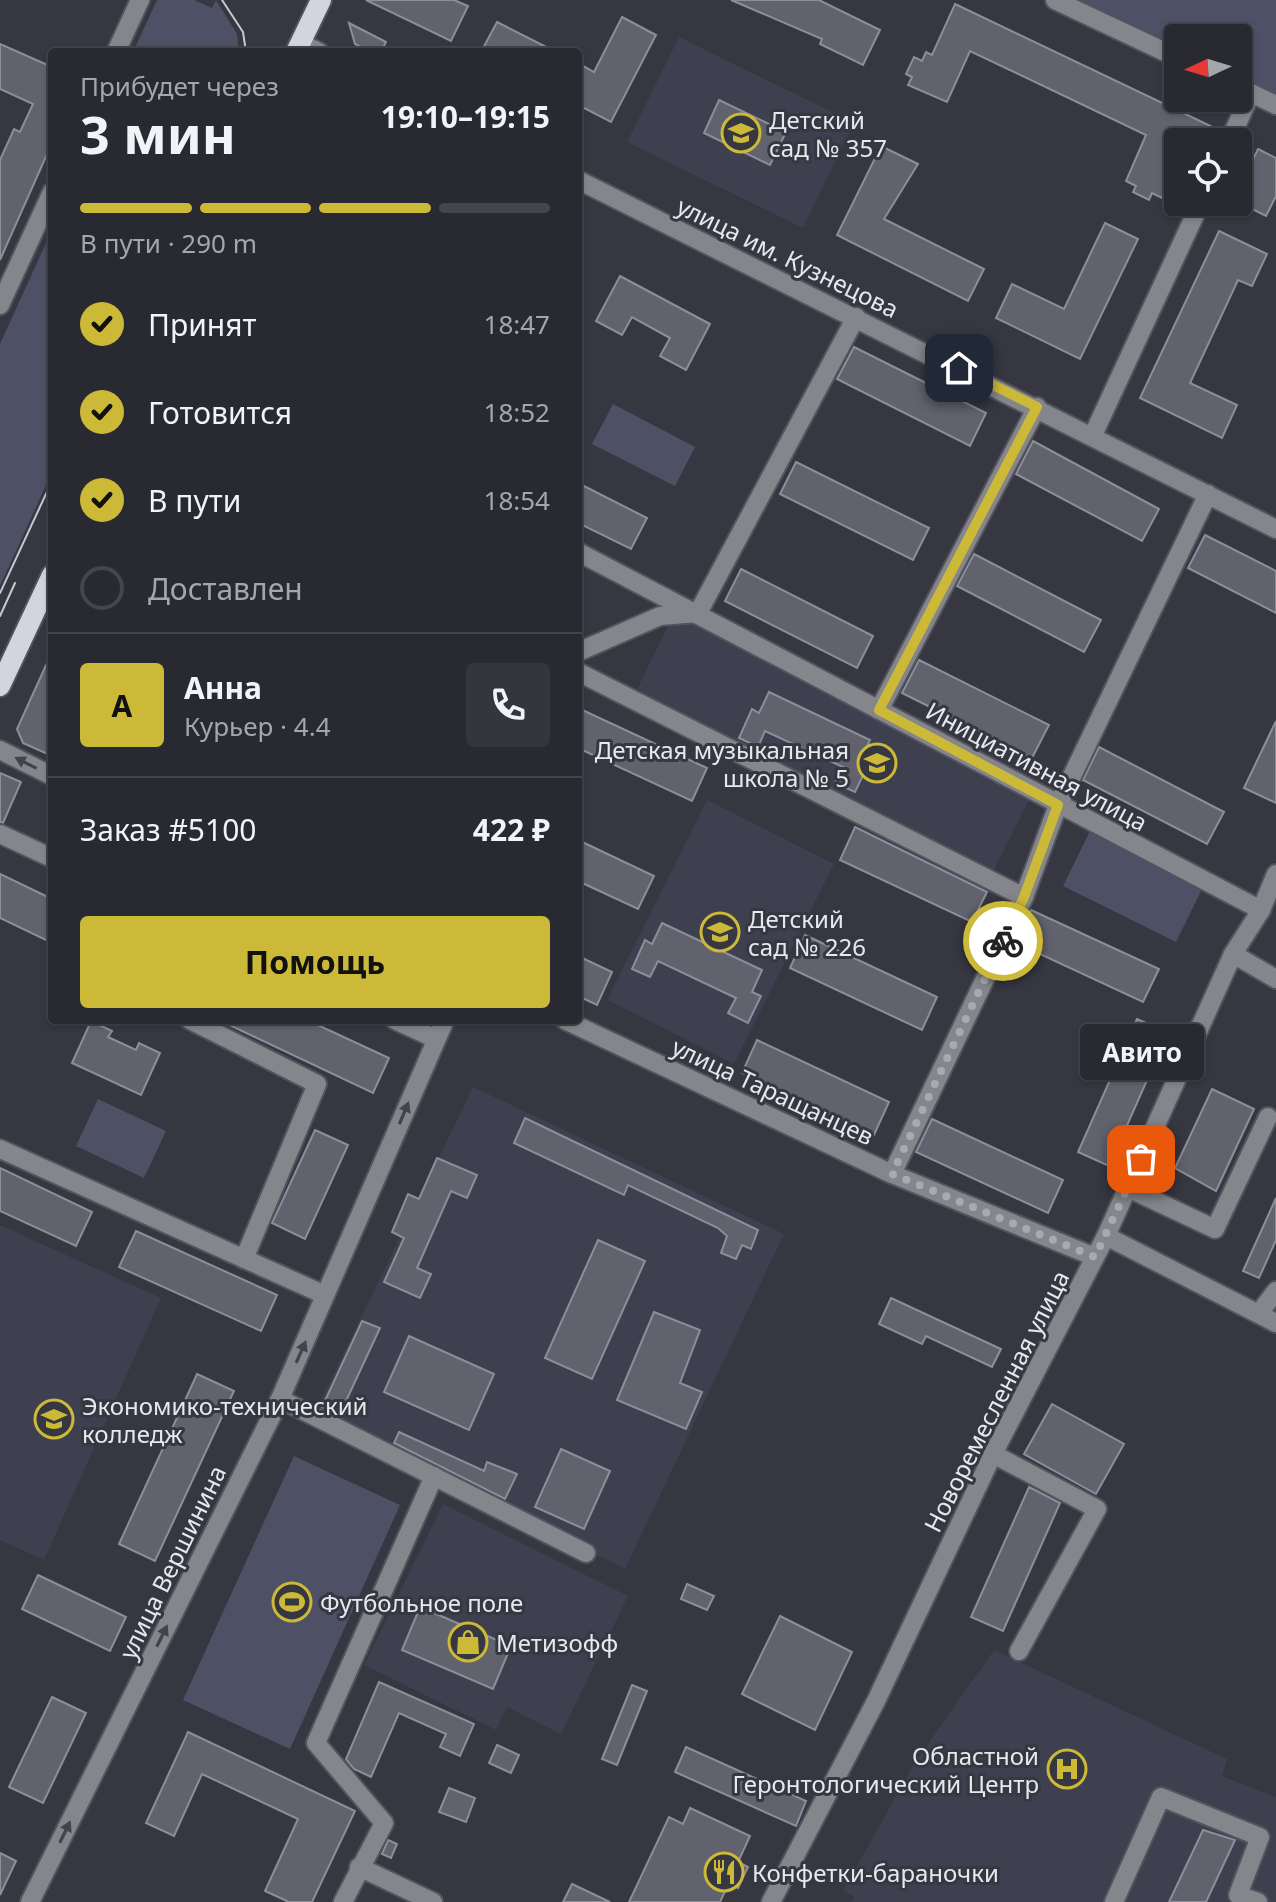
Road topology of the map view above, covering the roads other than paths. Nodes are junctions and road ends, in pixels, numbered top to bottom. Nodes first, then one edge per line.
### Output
1 (140, 0) edge
2 (321, 0) edge
3 (1055, 0) edge
4 (118, 48) edge
5 (305, 48) edge
6 (1164, 51) edge
7 (1252, 93) edge
8 (1276, 105) edge
9 (582, 182) edge
10 (48, 201) edge
11 (1195, 216) edge
12 (0, 305) edge
13 (856, 317) junction
14 (1037, 407) junction
15 (1093, 435) junction
16 (1208, 494) junction
17 (1276, 529) edge
18 (582, 554) edge
19 (48, 584) edge
20 (698, 613) junction
21 (582, 650) edge
22 (582, 674) edge
23 (0, 686) edge
24 (879, 710) junction
25 (0, 750) edge
26 (48, 774) edge
27 (1058, 805) junction
28 (0, 834) edge
29 (48, 856) edge
30 (1276, 874) edge
31 (1024, 897) junction
32 (1261, 910) junction
33 (1233, 954) junction
34 (1276, 979) edge
35 (198, 1024) edge
36 (404, 1024) edge
37 (443, 1024) edge
38 (573, 1024) edge
39 (436, 1039) junction
40 (1268, 1117) dead end
41 (0, 1149) edge
42 (892, 1174) junction
43 (1128, 1188) junction
44 (1106, 1236) junction
45 (1095, 1257) junction
46 (244, 1259) junction
47 (1276, 1291) edge
48 (325, 1295) junction
49 (1268, 1318) edge
50 (280, 1399) junction
51 (993, 1454) junction
52 (434, 1476) junction
53 (586, 1553) dead end
54 (1019, 1651) dead end
55 (359, 1867) junction
56 (1236, 1898) edge
57 (30, 1902) edge
58 (343, 1902) edge
59 (433, 1902) edge
60 (771, 1902) edge
61 (1114, 1902) edge
62 (1258, 1902) edge

1 - 4 street
2 - 5 main road
3 - 6 street
7 - 8 street
9 - 13 street, улица им. Кузнецова
10 - 12 street
11 - 15 street
13 - 14 street, улица им. Кузнецова
13 - 20 street
14 - 15 street, улица им. Кузнецова
14 - 24 street
15 - 16 street, улица им. Кузнецова
16 - 17 street, улица им. Кузнецова
16 - 27 street
18 - 20 street, Инициативная улица
19 - 23 main road
20 - 21 street
20 - 24 street, Инициативная улица
22 - 31 street
24 - 27 street, Инициативная улица
26 -> 25 street
27 - 31 street
27 - 32 street, Инициативная улица
28 - 29 street
30 - 32 street, Новоремесленная улица
31 - 42 street
32 - 33 street, Новоремесленная улица
33 - 34 street
33 - 43 street, Новоремесленная улица
35 - 46 street
36 - 39 street
37 - 39 street, улица Вершинина
38 - 42 street, улица Таращанцев
48 -> 39 street, улица Вершинина
40 - 43 street
41 - 46 street
42 - 45 street, улица Таращанцев
43 - 44 street, Новоремесленная улица
44 - 45 street, Новоремесленная улица
44 - 49 street
45 - 51 street, Новоремесленная улица
46 - 48 street
47 - 49 street
50 -> 48 street, улица Вершинина
50 - 52 street
57 -> 50 street, улица Вершинина
51 - 54 street
51 - 60 street, Новоремесленная улица
52 - 53 street
52 - 55 street
55 - 58 street
55 - 59 street
56 - 61 street
56 - 62 street

